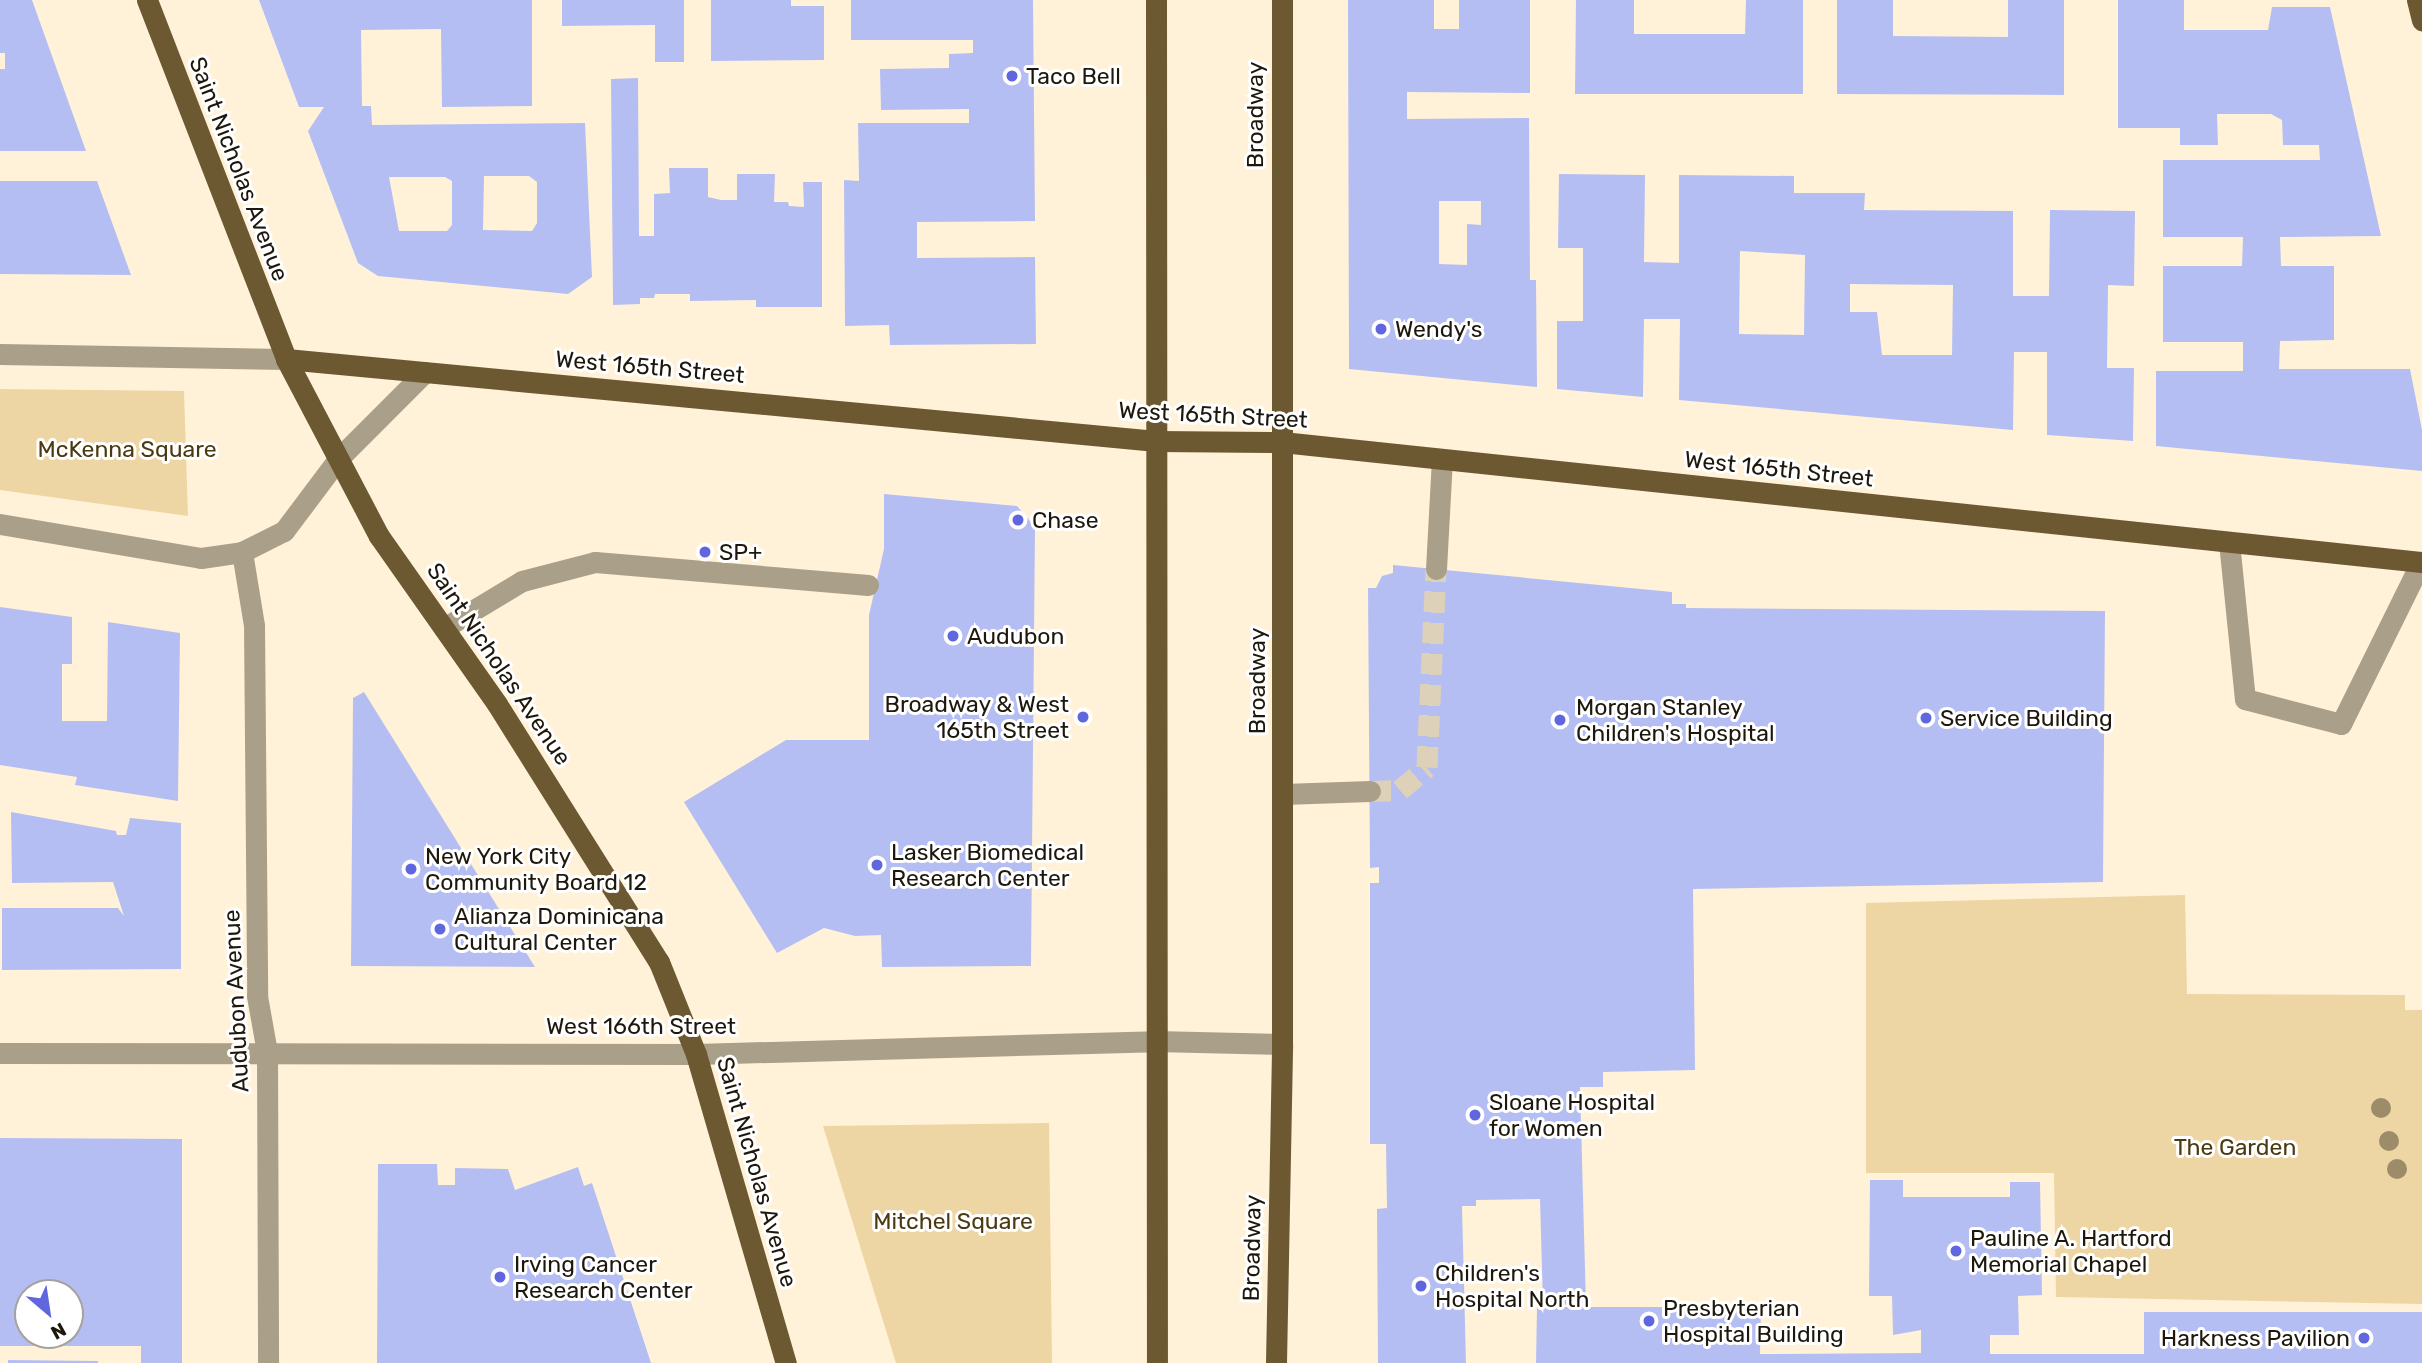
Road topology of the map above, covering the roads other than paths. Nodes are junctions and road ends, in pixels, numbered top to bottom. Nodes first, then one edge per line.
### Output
1 (147, 0) edge
2 (1156, 0) edge
3 (1282, 0) edge
4 (2417, 0) edge
5 (2422, 20) edge
6 (0, 354) edge
7 (285, 359) junction
8 (425, 372) junction
9 (1156, 441) junction
10 (1282, 443) junction
11 (338, 459) junction
12 (1442, 460) junction
13 (0, 524) edge
14 (2229, 542) junction
15 (242, 552) junction
16 (2421, 562) edge
17 (1436, 569) tunnel mouth
18 (869, 585) dead end
19 (444, 628) junction
20 (1370, 791) tunnel mouth
21 (1283, 794) junction
22 (1155, 1041) junction
23 (1282, 1044) junction
24 (267, 1052) junction
25 (0, 1053) edge
26 (696, 1054) junction
27 (268, 1363) edge
28 (786, 1363) edge
29 (1157, 1363) edge
30 (1276, 1363) edge

1 - 7 main road, Saint Nicholas Avenue
2 - 9 main road
3 - 10 main road, Broadway
4 - 5 main road
6 - 7 street, West 165th Street
7 - 8 main road, West 165th Street
7 - 11 main road, Saint Nicholas Avenue
8 - 9 main road, West 165th Street
8 - 11 street
9 - 10 main road, West 165th Street
9 - 22 main road
10 - 12 main road, West 165th Street
10 - 21 main road, Broadway
11 - 15 street
11 - 19 main road, Saint Nicholas Avenue
12 - 14 main road, West 165th Street
12 - 17 street
13 - 15 street
14 - 16 main road, West 165th Street
14 - 16 street
15 - 24 street, Audubon Avenue
18 - 19 street
19 - 26 main road, Saint Nicholas Avenue
20 - 21 street
21 - 23 main road, Broadway
22 - 23 street, West 166th Street
22 - 26 street, West 166th Street
22 - 29 main road
23 - 30 main road, Broadway
24 - 25 street, West 166th Street
24 - 26 street, West 166th Street
24 - 27 street, Audubon Avenue
26 - 28 main road, Saint Nicholas Avenue

